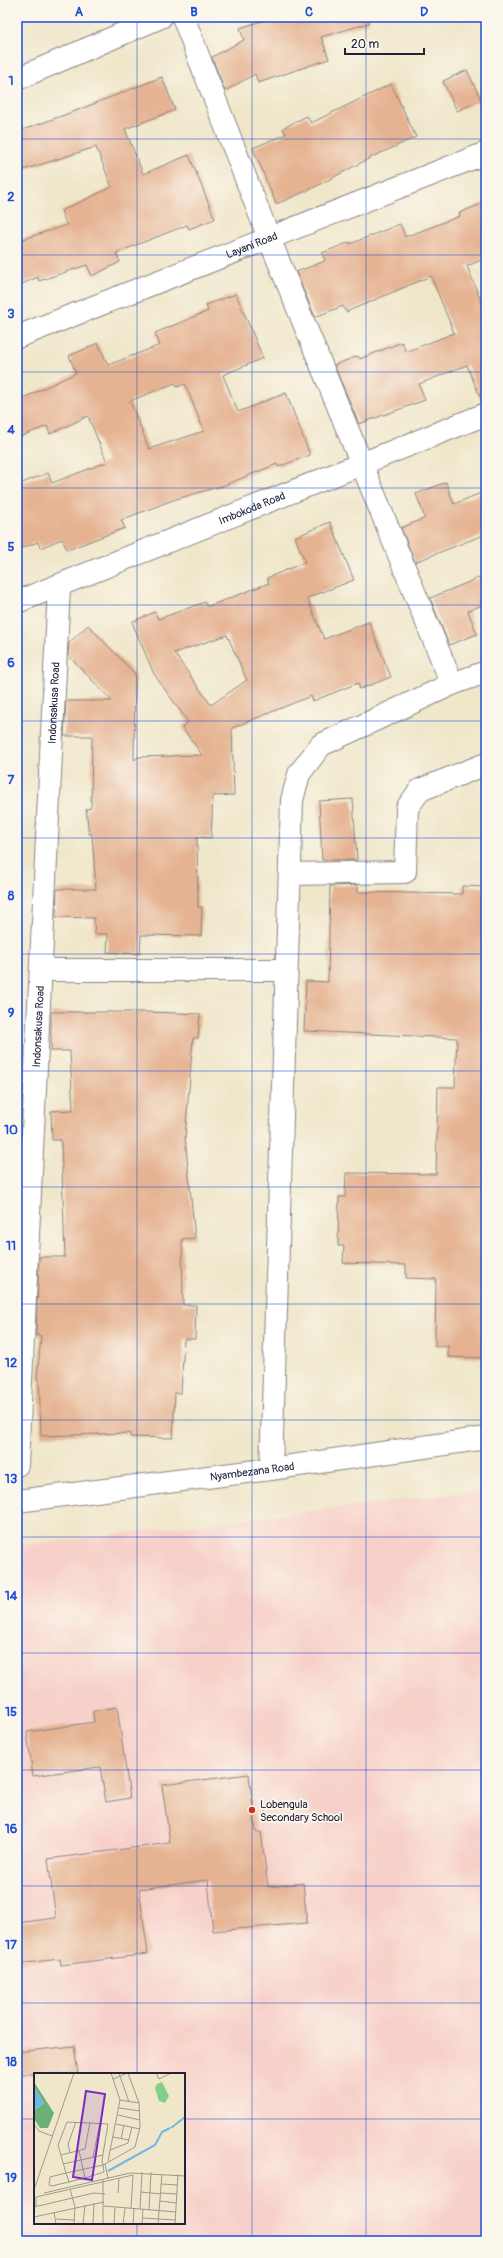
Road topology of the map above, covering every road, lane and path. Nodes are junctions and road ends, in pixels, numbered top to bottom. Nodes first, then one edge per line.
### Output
1 (161, 17) edge
2 (182, 17) edge
3 (17, 79) edge
4 (486, 153) edge
5 (269, 238) junction
6 (17, 337) edge
7 (486, 414) edge
8 (363, 465) junction
9 (59, 587) junction
10 (17, 602) edge
11 (486, 672) edge
12 (452, 684) junction
13 (486, 764) edge
14 (290, 874) junction
15 (41, 970) junction
16 (286, 970) junction
17 (486, 1438) edge
18 (17, 1465) edge
19 (271, 1469) junction
20 (17, 1501) edge

1 - 3 street
2 - 5 street
4 - 5 street, Layani Road
5 - 6 street, Layani Road
5 - 8 street
7 - 8 street, Imbokoda Road
8 - 9 street, Imbokoda Road
8 - 12 street
9 - 10 street, Imbokoda Road
9 - 15 street, Indonsakusa Road
11 - 12 street
12 - 14 street
13 - 14 street
14 - 16 street
15 - 16 street
15 - 18 street, Indonsakusa Road
16 - 19 street
17 - 19 street, Nyambezana Road
19 - 20 street, Nyambezana Road

